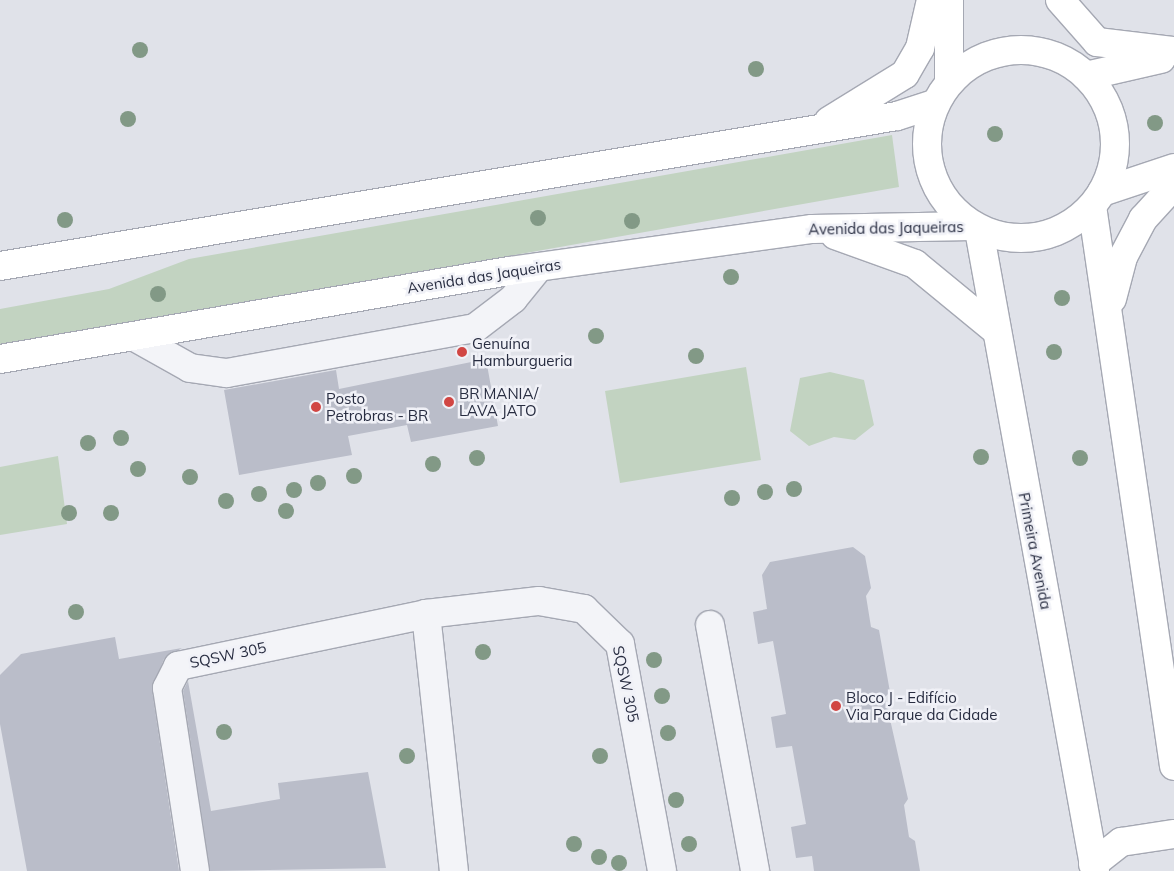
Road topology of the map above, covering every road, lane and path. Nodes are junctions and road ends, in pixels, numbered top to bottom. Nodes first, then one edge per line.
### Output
1 (931, 0) edge
2 (949, 0) edge
3 (1055, 0) edge
4 (1060, 0) edge
5 (1174, 51) edge
6 (1174, 56) edge
7 (1076, 69) junction
8 (942, 93) junction
9 (814, 130) junction
10 (1174, 168) edge
11 (1174, 185) edge
12 (1097, 199) junction
13 (975, 228) junction
14 (812, 229) junction
15 (0, 266) edge
16 (539, 266) junction
17 (1109, 316) junction
18 (994, 329) junction
19 (133, 336) junction
20 (0, 359) edge
21 (426, 614) junction
22 (710, 625) dead end
23 (1174, 766) edge
24 (1174, 834) edge
25 (1094, 868) edge
26 (195, 871) edge
27 (454, 871) edge
28 (662, 871) edge
29 (755, 871) edge

1 - 9 main road
2 - 8 main road
3 - 7 main road
4 - 5 main road
6 - 7 main road
7 - 8 main road
7 - 12 main road
8 - 9 main road
8 - 13 main road
9 - 15 main road
10 - 12 main road
11 - 17 main road
12 - 13 main road
12 - 17 main road
13 - 14 main road, Avenida das Jaqueiras
13 - 18 main road, Primeira Avenida
14 - 16 main road, Avenida das Jaqueiras
14 - 18 main road
16 - 19 main road, Avenida das Jaqueiras
16 - 19 street
17 - 23 main road
18 - 25 main road, Primeira Avenida
19 - 20 main road, Avenida das Jaqueiras
21 - 26 street, SQSW 305
21 - 27 street
21 - 28 street, SQSW 305
22 - 29 street
24 - 25 main road

